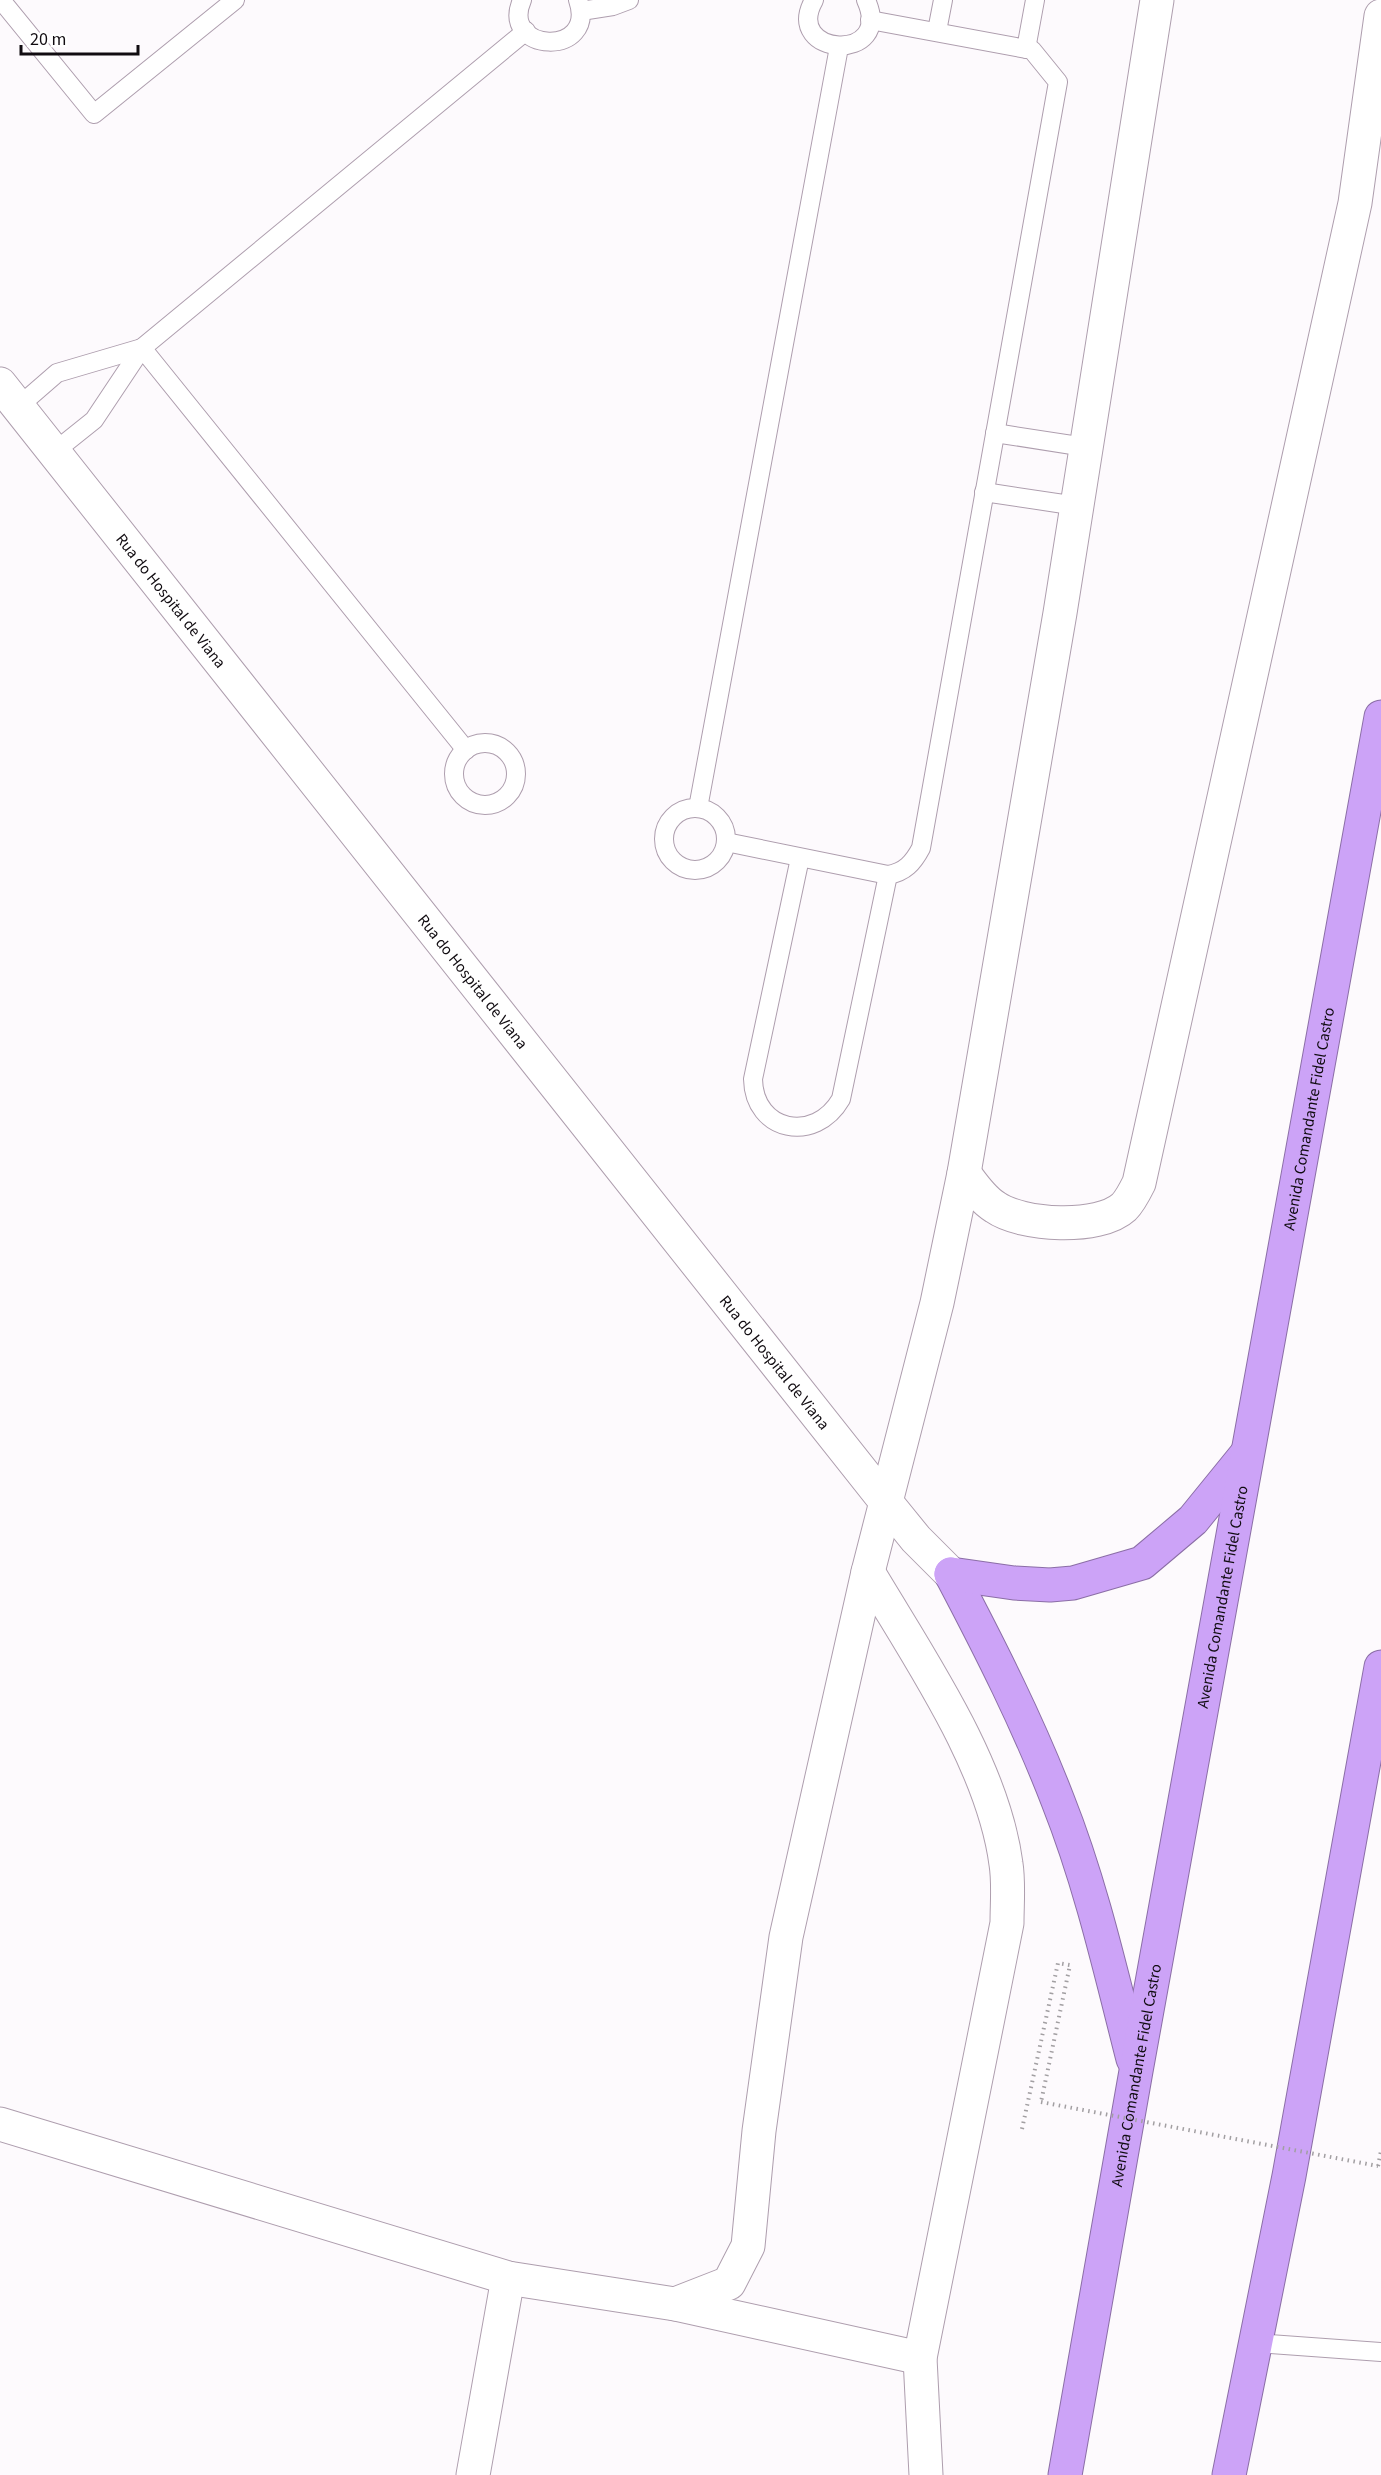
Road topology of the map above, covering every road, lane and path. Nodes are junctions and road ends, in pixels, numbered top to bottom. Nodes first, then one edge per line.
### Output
1 (1, 0) edge
2 (235, 0) edge
3 (522, 0) edge
4 (629, 0) edge
5 (814, 0) edge
6 (866, 0) edge
7 (943, 0) edge
8 (1035, 0) edge
9 (1157, 0) edge
10 (579, 5) edge
11 (1381, 16) edge
12 (870, 20) junction
13 (526, 31) junction
14 (937, 31) junction
15 (838, 47) junction
16 (1026, 49) junction
17 (142, 348) junction
18 (9, 395) edge
19 (995, 434) junction
20 (1085, 447) junction
21 (54, 452) junction
22 (984, 492) junction
23 (1077, 506) junction
24 (1381, 717) edge
25 (466, 750) dead end
26 (698, 808) junction
27 (726, 842) junction
28 (800, 858) junction
29 (888, 875) junction
30 (964, 1173) junction
31 (1248, 1452) junction
32 (886, 1502) junction
33 (868, 1572) junction
34 (951, 1574) junction
35 (1381, 1667) edge
36 (1370, 1783) edge
37 (1136, 2071) junction
38 (0, 2124) edge
39 (1022, 2129) dead end
40 (1381, 2151) edge
41 (508, 2278) junction
42 (675, 2304) junction
43 (1256, 2343) junction
44 (1381, 2352) edge
45 (920, 2358) junction
46 (473, 2475) edge
47 (926, 2475) edge
48 (1065, 2475) edge
49 (1229, 2475) edge

1 - 2 lane
3 - 13 lane
4 - 10 lane
5 - 15 lane
6 - 12 lane
7 - 14 lane
8 - 16 lane
9 - 20 street
10 - 13 lane
11 - 30 street
12 - 14 lane
12 - 15 lane
13 - 17 lane
14 - 16 lane
15 - 26 lane
16 - 19 lane
17 - 18 lane
17 - 21 lane
17 - 25 lane
18 - 21 street, Rua do Hospital de Viana
19 - 20 lane
19 - 22 lane
20 - 23 street
21 - 32 street, Rua do Hospital de Viana
22 - 23 lane
22 - 29 lane
23 - 30 street
24 - 31 highway, Avenida Comandante Fidel Castro
26 - 27 lane
26 - 27 lane
27 - 28 lane
28 - 29 lane
28 - 29 lane
30 - 32 street
31 - 34 highway
31 - 37 highway, Avenida Comandante Fidel Castro
32 - 33 street
32 - 34 street, Rua do Hospital de Viana
33 - 42 street
33 - 45 street
34 - 37 highway
35 - 36 highway
36 - 43 highway
37 - 48 highway, Avenida Comandante Fidel Castro
38 - 41 street
39 - 40 path, bridge
41 - 42 street
41 - 46 street
42 - 45 street
43 - 44 lane
43 - 49 highway
45 - 47 street

